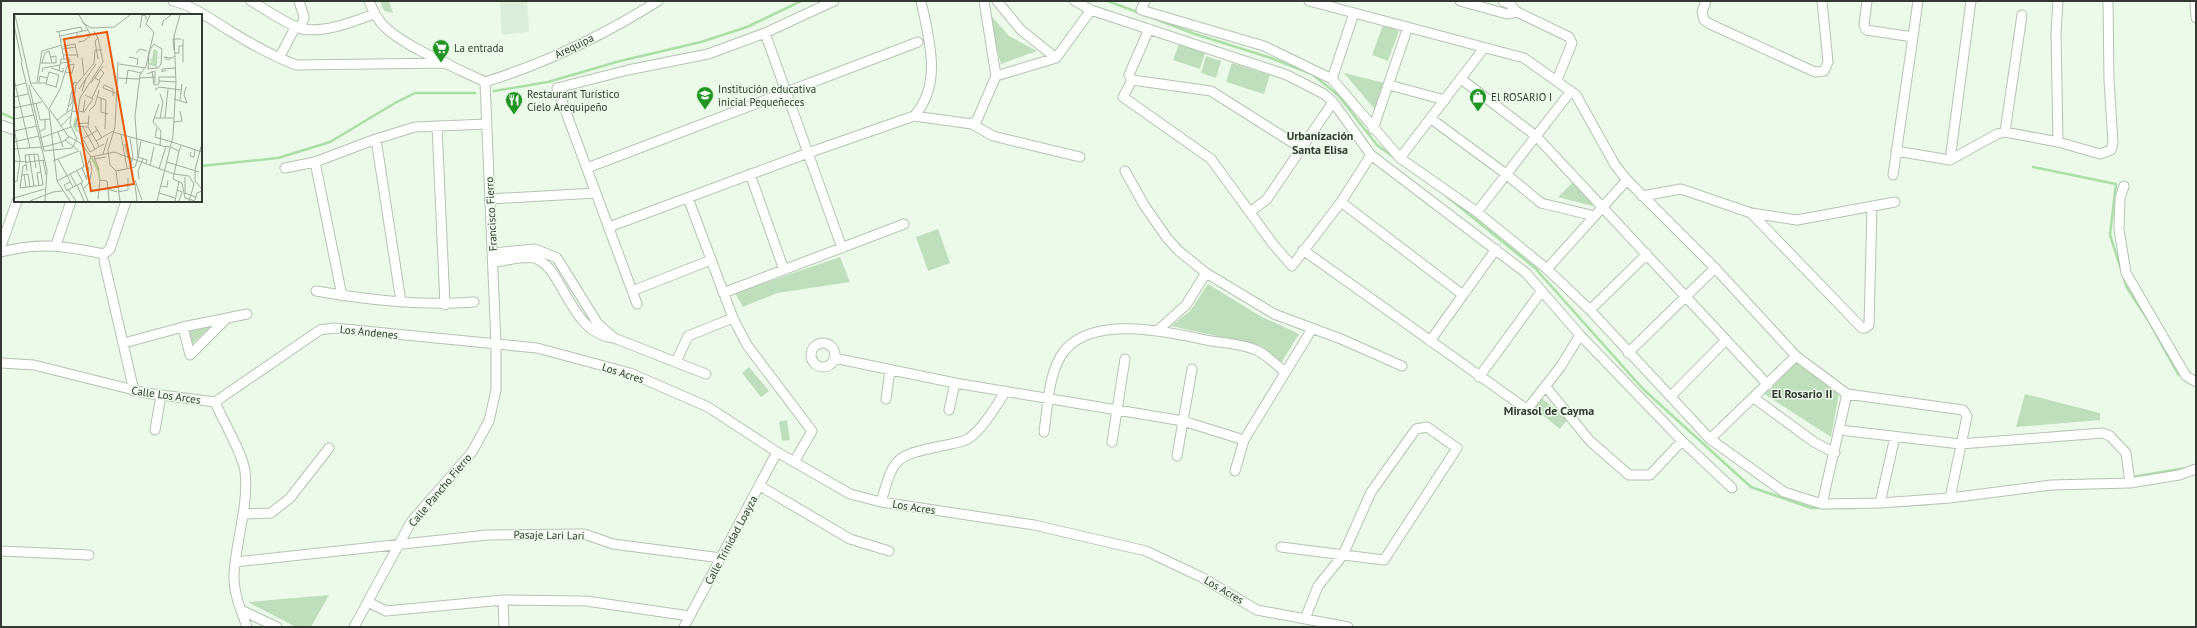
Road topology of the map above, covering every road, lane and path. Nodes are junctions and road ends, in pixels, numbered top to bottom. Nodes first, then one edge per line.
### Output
1 (173, 1) edge
2 (251, 1) edge
3 (299, 1) edge
4 (369, 1) edge
5 (658, 1) edge
6 (834, 1) edge
7 (921, 1) edge
8 (984, 1) edge
9 (997, 1) edge
10 (1075, 1) edge
11 (1145, 1) edge
12 (1309, 1) edge
13 (1460, 1) edge
14 (1503, 1) edge
15 (1706, 1) edge
16 (1822, 1) edge
17 (1867, 1) edge
18 (1918, 1) edge
19 (1972, 1) edge
20 (2058, 1) edge
21 (2108, 1) edge
22 (2195, 1) edge
23 (647, 4) edge
24 (1091, 10) junction
25 (1517, 12) junction
26 (1354, 13) junction
27 (202, 14) edge
28 (202, 14) edge
29 (374, 14) junction
30 (2022, 15) dead end
31 (2196, 18) edge
32 (299, 27) junction
33 (1408, 28) junction
34 (1149, 29) junction
35 (764, 33) junction
36 (1913, 37) junction
37 (918, 42) dead end
38 (1484, 48) junction
39 (279, 58) junction
40 (1056, 58) junction
41 (447, 63) junction
42 (996, 76) junction
43 (1332, 79) junction
44 (1461, 79) junction
45 (1132, 80) junction
46 (1557, 80) junction
47 (485, 82) junction
48 (1389, 84) junction
49 (1571, 91) junction
50 (785, 92) junction
51 (1445, 100) junction
52 (1333, 102) junction
53 (914, 116) junction
54 (1430, 118) junction
55 (1, 124) edge
56 (487, 124) junction
57 (972, 124) junction
58 (437, 126) junction
59 (1373, 129) junction
60 (14, 130) edge
61 (2005, 132) junction
62 (1536, 136) junction
63 (376, 139) junction
64 (2058, 142) junction
65 (1301, 148) junction
66 (1896, 152) junction
67 (808, 153) junction
68 (1371, 155) junction
69 (1080, 157) dead end
70 (1400, 158) junction
71 (1950, 160) junction
72 (315, 162) junction
73 (285, 168) dead end
74 (587, 168) junction
75 (1125, 171) dead end
76 (750, 174) junction
77 (1506, 174) junction
78 (1893, 175) dead end
79 (1627, 180) junction
80 (2124, 186) dead end
81 (596, 193) junction
82 (1642, 196) junction
83 (489, 198) junction
84 (688, 198) junction
85 (17, 202) edge
86 (71, 202) edge
87 (126, 202) edge
88 (1341, 202) junction
89 (1895, 202) dead end
90 (1872, 207) junction
91 (1602, 208) junction
92 (1250, 212) junction
93 (1477, 212) junction
94 (1751, 213) junction
95 (1595, 216) junction
96 (904, 224) dead end
97 (609, 227) junction
98 (56, 245) junction
99 (1, 246) edge
100 (842, 248) junction
101 (1303, 250) junction
102 (1496, 250) junction
103 (1, 252) edge
104 (1647, 254) junction
105 (493, 257) junction
106 (711, 260) junction
107 (104, 261) dead end
108 (1715, 268) junction
109 (1547, 269) junction
110 (784, 270) junction
111 (1206, 273) junction
112 (316, 291) dead end
113 (632, 291) junction
114 (1541, 292) junction
115 (723, 293) junction
116 (1463, 295) junction
117 (342, 296) junction
118 (1686, 296) junction
119 (401, 302) junction
120 (474, 302) dead end
121 (637, 304) dead end
122 (445, 305) junction
123 (1590, 310) junction
124 (247, 314) dead end
125 (733, 318) junction
126 (226, 319) junction
127 (183, 327) junction
128 (1312, 329) junction
129 (1157, 331) junction
130 (1580, 335) junction
131 (614, 338) junction
132 (1726, 340) junction
133 (1430, 341) junction
134 (124, 343) junction
135 (496, 346) junction
136 (1628, 353) junction
137 (1796, 356) junction
138 (834, 358) dead end
139 (1125, 359) dead end
140 (1, 362) edge
141 (676, 362) junction
142 (1402, 366) dead end
143 (1192, 369) dead end
144 (890, 370) junction
145 (1285, 372) junction
146 (706, 374) dead end
147 (1479, 377) junction
148 (2196, 382) edge
149 (955, 383) junction
150 (1768, 385) junction
151 (1546, 387) junction
152 (134, 391) junction
153 (1006, 391) junction
154 (1847, 394) junction
155 (161, 395) junction
156 (1670, 396) junction
157 (1049, 398) junction
158 (1754, 398) junction
159 (886, 399) dead end
160 (215, 402) junction
161 (949, 410) dead end
162 (1117, 410) junction
163 (1183, 421) junction
164 (155, 430) dead end
165 (1840, 430) junction
166 (1044, 432) dead end
167 (1895, 437) junction
168 (1710, 439) junction
169 (1244, 440) junction
170 (1682, 441) junction
171 (1112, 442) dead end
172 (1960, 444) junction
173 (329, 448) dead end
174 (777, 452) junction
175 (1834, 453) junction
176 (1177, 456) dead end
177 (794, 462) junction
178 (2196, 469) edge
179 (1234, 471) dead end
180 (2130, 483) junction
181 (760, 486) junction
182 (1732, 488) dead end
183 (1950, 498) junction
184 (882, 502) junction
185 (1880, 503) junction
186 (1822, 504) junction
187 (244, 514) junction
188 (400, 544) junction
189 (1281, 546) dead end
190 (1, 551) edge
191 (889, 551) dead end
192 (89, 555) dead end
193 (1343, 555) junction
194 (721, 558) junction
195 (235, 562) junction
196 (503, 600) junction
197 (368, 602) junction
198 (241, 610) junction
199 (690, 616) junction
200 (1305, 619) junction
201 (247, 627) edge
202 (276, 627) edge
203 (354, 627) edge
204 (504, 627) edge
205 (684, 627) edge
206 (1348, 627) edge

1 - 28 street
2 - 32 street
3 - 32 street
4 - 29 street
5 - 23 street, Arequipa
6 - 35 street
7 - 53 street
8 - 42 street
9 - 40 street
10 - 24 street
11 - 43 street
12 - 26 street
13 - 25 street
14 - 25 street
15 - 16 street
17 - 36 street
18 - 36 street
19 - 71 street
20 - 64 street
21 - 64 street
22 - 31 street
23 - 47 street, Arequipa
24 - 34 street
24 - 40 street
25 - 46 street
26 - 33 street
26 - 43 street
27 - 39 street
29 - 32 street
29 - 41 street
30 - 61 street
32 - 39 street
33 - 38 street
33 - 48 street
34 - 45 street
34 - 52 street
35 - 50 street
35 - 74 street
36 - 66 street
37 - 50 street
38 - 44 street
38 - 46 street
39 - 41 street
40 - 42 street
41 - 47 street
42 - 57 street
43 - 59 street
44 - 51 street
44 - 62 street
45 - 65 street
45 - 92 street
46 - 49 street
47 - 56 street, Francisco Fierro
48 - 51 street
48 - 59 street
49 - 62 street
49 - 79 street
50 - 67 street
50 - 74 street
51 - 54 street
52 - 65 street
52 - 68 street
53 - 57 street
53 - 67 street
54 - 70 street
54 - 77 street
55 - 60 street
56 - 58 street
56 - 83 street, Francisco Fierro
57 - 69 street
58 - 63 street
58 - 122 street
59 - 70 street
61 - 64 street
61 - 71 street
62 - 77 street
62 - 91 street
63 - 72 street
63 - 119 street
65 - 92 street
66 - 71 street
66 - 78 street
67 - 76 street
67 - 100 street
68 - 88 street
68 - 102 street
70 - 93 street
72 - 73 street
72 - 117 street
74 - 81 street
75 - 111 street
76 - 84 street
76 - 110 street
77 - 93 street
77 - 95 street
79 - 82 street
79 - 91 street
80 - 148 street
81 - 83 street
81 - 97 street
82 - 94 street
82 - 108 street
83 - 105 street, Francisco Fierro
84 - 97 street
84 - 106 street
85 - 99 street
86 - 98 street
87 - 98 street
88 - 101 street
88 - 116 street
89 - 90 street
90 - 94 street
90 - 94 street
91 - 95 street
91 - 104 street
92 - 101 street
93 - 109 street
95 - 109 street
96 - 100 street
97 - 113 street
98 - 103 street
100 - 110 street
101 - 133 street
102 - 114 street
102 - 116 street
104 - 118 street
104 - 123 street
105 - 131 street
105 - 131 street
105 - 135 street, Francisco Fierro
106 - 113 street
106 - 115 street
107 - 134 street
108 - 118 street
108 - 137 street
109 - 123 street
110 - 115 street
111 - 128 street
111 - 129 street
112 - 117 street
113 - 121 street
114 - 130 street
114 - 147 street
115 - 125 street
116 - 133 street
117 - 119 street
118 - 132 street
118 - 136 street
119 - 122 street
120 - 122 street
123 - 136 street
124 - 126 street
125 - 141 street
125 - 177 street
126 - 127 street
126 - 127 street
127 - 134 street
128 - 142 street
128 - 145 street
129 - 145 street
129 - 157 street
130 - 151 street
130 - 170 street
131 - 141 street
132 - 150 street
132 - 156 street
133 - 147 street
134 - 152 street
135 - 160 street, Los Andenes
135 - 174 street, Los Acres
135 - 188 street, Calle Pancho Fierro
136 - 156 street
137 - 150 street
137 - 154 street
138 - 144 street
139 - 162 street
140 - 152 street, Calle Los Arces
141 - 146 street
143 - 163 street
144 - 149 street
144 - 159 street
145 - 169 street
147 - 151 street
149 - 153 street
149 - 161 street
150 - 158 street
151 - 170 street
152 - 155 street, Calle Los Arces
153 - 157 street
153 - 184 street
154 - 165 street
154 - 172 street
155 - 160 street, Calle Los Arces
155 - 164 street
156 - 168 street
157 - 162 street
157 - 166 street
158 - 168 street
158 - 175 street
160 - 187 street, Calle Los Arces
162 - 163 street
162 - 171 street
163 - 169 street
163 - 176 street
165 - 167 street
165 - 175 street
167 - 172 street
167 - 185 street
168 - 186 street
169 - 179 street
170 - 182 street
172 - 180 street
172 - 183 street
173 - 187 street
174 - 177 street, Los Acres
174 - 181 street, Calle Trinidad Loayza
175 - 186 street
177 - 184 street, Los Acres
178 - 180 street
180 - 183 street
181 - 191 street
181 - 194 street, Calle Trinidad Loayza
183 - 185 street
184 - 200 street, Los Acres
185 - 186 street
187 - 195 street, Calle Los Arces
188 - 194 street, Pasaje Lari Lari
188 - 195 street
188 - 197 street, Calle Pancho Fierro
189 - 193 street
190 - 192 street
193 - 193 street
193 - 200 street
194 - 199 street, Calle Trinidad Loayza
195 - 198 street, Calle Los Arces
196 - 197 street
196 - 199 street
196 - 204 street
197 - 203 street, Calle Pancho Fierro
198 - 201 street, Calle Los Arces
198 - 202 street
199 - 205 street, Calle Trinidad Loayza
200 - 206 street, Los Acres

